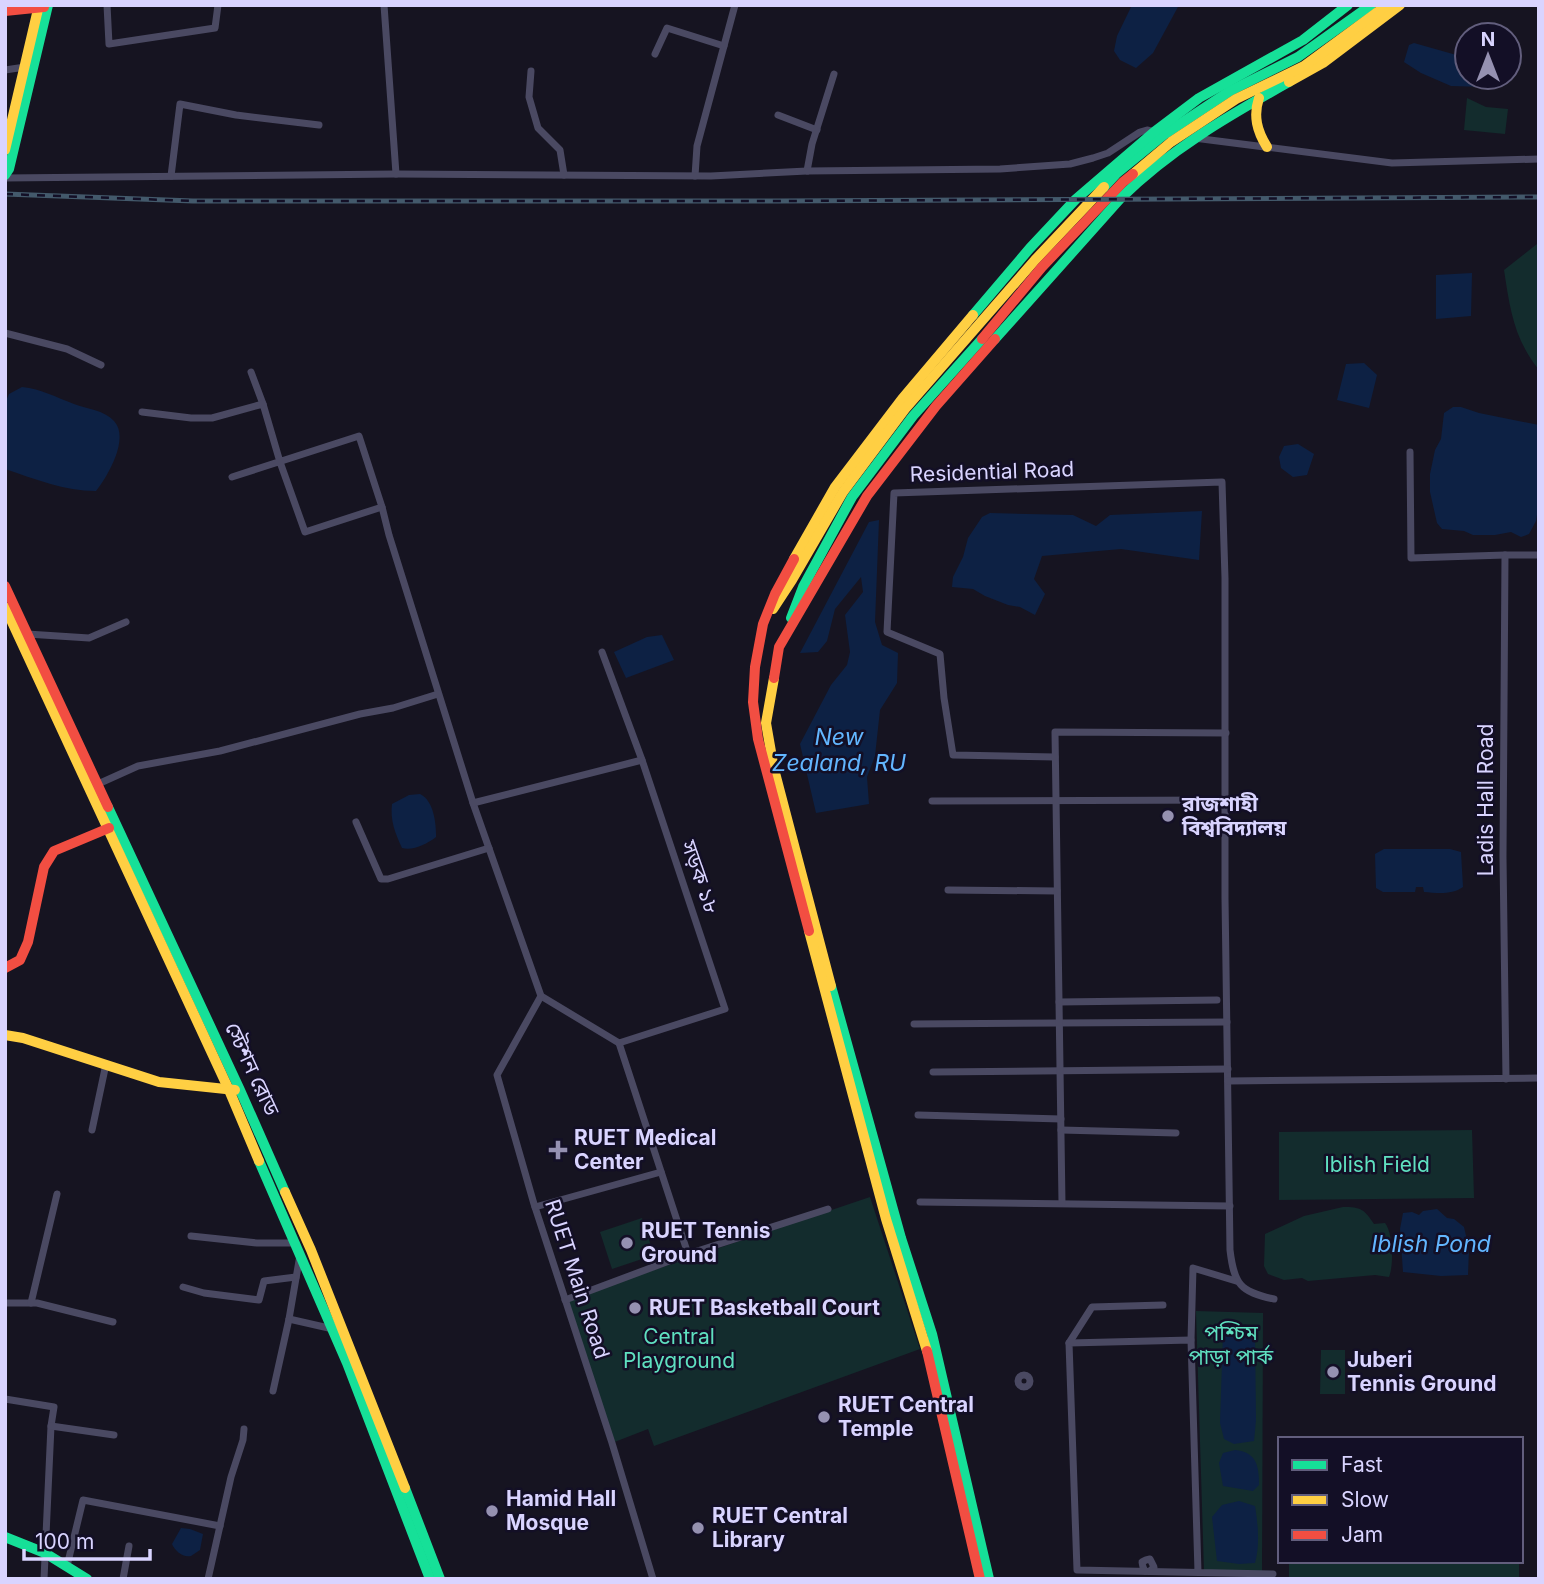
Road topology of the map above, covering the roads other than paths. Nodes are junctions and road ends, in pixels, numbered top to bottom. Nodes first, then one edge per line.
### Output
1 (107, 5) edge
2 (218, 5) edge
3 (384, 5) edge
4 (735, 5) edge
5 (1348, 5) edge
6 (1371, 5) edge
7 (1387, 5) edge
8 (1400, 5) edge
9 (45, 6) edge
10 (5, 11) edge
11 (724, 46) junction
12 (655, 54) dead end
13 (24, 68) junction
14 (5, 70) edge
15 (531, 71) dead end
16 (834, 74) dead end
17 (1260, 98) junction
18 (778, 115) dead end
19 (319, 125) dead end
20 (817, 130) junction
21 (1154, 132) junction
22 (1195, 138) junction
23 (1267, 147) junction
24 (5, 150) edge
25 (1539, 159) edge
26 (807, 171) junction
27 (396, 174) junction
28 (564, 175) junction
29 (171, 176) junction
30 (695, 176) junction
31 (5, 177) edge
32 (5, 333) edge
33 (101, 365) dead end
34 (251, 372) dead end
35 (263, 404) junction
36 (142, 412) dead end
37 (1410, 452) dead end
38 (281, 462) junction
39 (232, 477) dead end
40 (382, 507) junction
41 (1505, 555) junction
42 (1539, 555) edge
43 (5, 586) edge
44 (5, 607) edge
45 (126, 622) dead end
46 (763, 624) junction
47 (27, 634) junction
48 (779, 648) junction
49 (602, 652) dead end
50 (438, 694) junction
51 (1226, 733) junction
52 (1055, 757) junction
53 (642, 760) junction
54 (98, 784) junction
55 (1226, 800) junction
56 (932, 801) dead end
57 (1056, 801) junction
58 (473, 803) junction
59 (356, 822) dead end
60 (109, 828) junction
61 (489, 848) junction
62 (948, 890) dead end
63 (1057, 891) junction
64 (5, 968) edge
65 (541, 996) junction
66 (1217, 1000) dead end
67 (1059, 1002) junction
68 (1227, 1022) junction
69 (1059, 1023) junction
70 (914, 1024) dead end
71 (5, 1035) edge
72 (620, 1043) junction
73 (106, 1064) junction
74 (1228, 1069) junction
75 (1060, 1071) junction
76 (933, 1072) dead end
77 (1539, 1078) edge
78 (1506, 1079) junction
79 (1228, 1081) junction
80 (235, 1090) junction
81 (918, 1115) dead end
82 (1061, 1119) junction
83 (92, 1130) dead end
84 (1061, 1130) junction
85 (1176, 1133) dead end
86 (661, 1172) junction
87 (57, 1194) dead end
88 (920, 1202) dead end
89 (1062, 1203) junction
90 (1230, 1206) junction
91 (535, 1207) junction
92 (828, 1209) dead end
93 (191, 1236) dead end
94 (298, 1248) junction
95 (688, 1254) junction
96 (296, 1277) junction
97 (1236, 1280) junction
98 (183, 1287) dead end
99 (1274, 1299) dead end
100 (565, 1300) junction
101 (5, 1303) edge
102 (31, 1303) junction
103 (1163, 1305) dead end
104 (289, 1319) junction
105 (113, 1322) dead end
106 (334, 1330) junction
107 (1191, 1340) junction
108 (1069, 1343) junction
109 (273, 1391) dead end
110 (5, 1399) edge
111 (51, 1426) junction
112 (244, 1429) dead end
113 (114, 1435) dead end
114 (220, 1526) junction
115 (5, 1537) edge
116 (129, 1546) dead end
117 (45, 1553) junction
118 (67, 1566) junction
119 (1198, 1572) junction
120 (1273, 1574) dead end
121 (44, 1579) edge
122 (87, 1579) edge
123 (123, 1579) edge
124 (208, 1579) edge
125 (430, 1579) edge
126 (440, 1579) edge
127 (653, 1579) edge
128 (980, 1579) edge
129 (989, 1579) edge

1 - 2 street
3 - 27 street
4 - 11 street
5 - 21 main road
6 - 46 main road
7 - 48 main road
8 - 17 main road
9 - 10 main road
9 - 13 main road
9 - 31 main road
11 - 12 street
11 - 30 street
13 - 14 street
13 - 24 main road
15 - 28 street
16 - 20 street
17 - 22 main road
17 - 23 main road
18 - 20 street
19 - 29 street
20 - 26 street
21 - 22 street
21 - 26 street
21 - 46 main road
22 - 23 street
22 - 48 main road
23 - 25 street
26 - 30 street
27 - 28 street
27 - 29 street
28 - 30 street
29 - 31 street
32 - 33 street
34 - 35 street
35 - 36 street
35 - 38 street
37 - 41 street
38 - 39 street
38 - 40 street
38 - 40 street
40 - 50 street
41 - 42 street
41 - 78 street, Ladis Hall Road
43 - 47 main road, স্টেশন রোড
44 - 60 main road, স্টেশন রোড
45 - 47 street
46 - 128 main road
47 - 54 main road, স্টেশন রোড
48 - 129 main road
49 - 53 street, সড়ক ১৮
50 - 54 street
50 - 58 street
51 - 52 street
51 - 52 street, Residential Road
51 - 55 street
52 - 57 street
53 - 58 street
53 - 72 street, সড়ক ১৮
54 - 80 main road, স্টেশন রোড
55 - 57 street
55 - 68 street
56 - 57 street
57 - 63 street
58 - 61 street
59 - 61 street
60 - 64 main road
60 - 80 main road, স্টেশন রোড
61 - 65 street
62 - 63 street
63 - 67 street
65 - 72 street
65 - 91 street, RUET Main Road
66 - 67 street
67 - 69 street
68 - 69 street
68 - 74 street
69 - 70 street
69 - 75 street
71 - 73 main road
72 - 86 street
73 - 80 main road
73 - 83 street
74 - 75 street
74 - 79 street
75 - 76 street
75 - 82 street
77 - 78 street
78 - 79 street
79 - 90 street
80 - 94 main road, স্টেশন রোড
80 - 126 main road, স্টেশন রোড
81 - 82 street
82 - 84 street
84 - 85 street
84 - 89 street
86 - 91 street
86 - 95 street
87 - 102 street
88 - 89 street
89 - 90 street
90 - 97 street
91 - 100 street, RUET Main Road
92 - 95 street
93 - 94 street
94 - 96 street
94 - 106 main road, স্টেশন রোড
95 - 100 street
96 - 98 street
96 - 104 street
97 - 99 street
97 - 107 street
100 - 127 street, RUET Main Road
101 - 102 street
102 - 105 street
103 - 108 street
104 - 106 street
104 - 109 street
106 - 125 main road, স্টেশন রোড
107 - 108 street
107 - 119 street
108 - 119 street
110 - 111 street
111 - 113 street
111 - 117 street
112 - 114 street
114 - 118 street
114 - 124 street
115 - 117 main road
116 - 123 street
117 - 118 main road
117 - 121 street
118 - 122 main road
119 - 120 street

